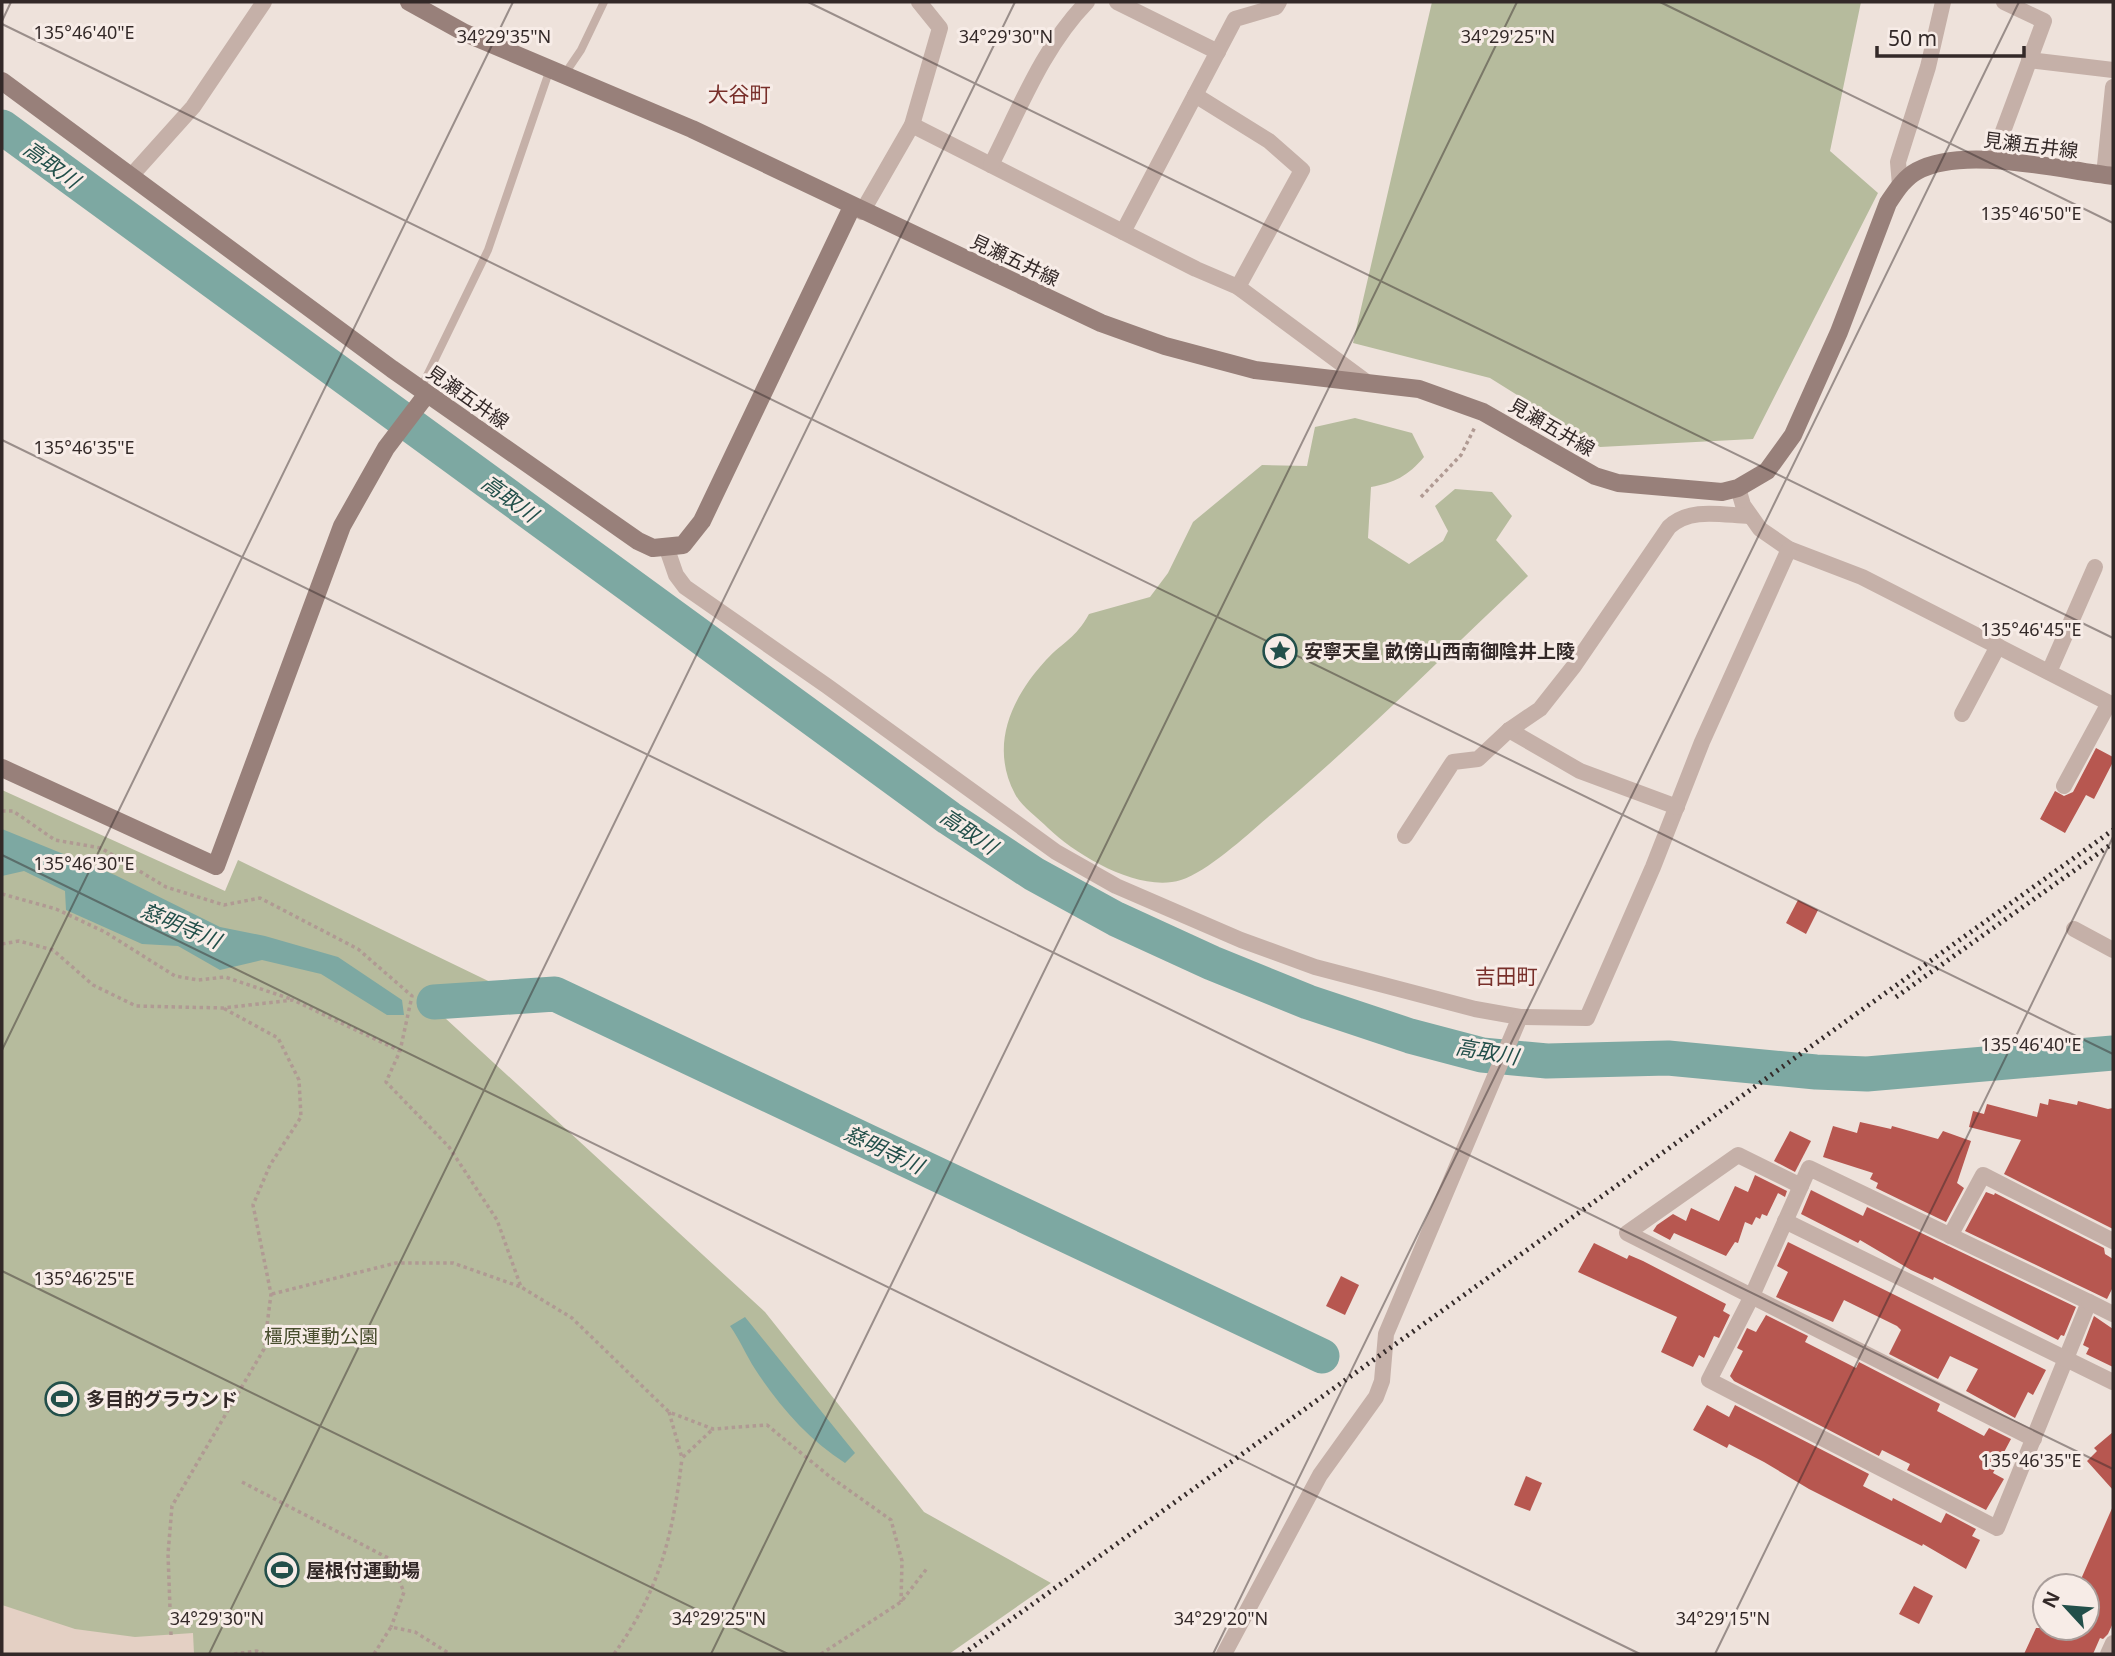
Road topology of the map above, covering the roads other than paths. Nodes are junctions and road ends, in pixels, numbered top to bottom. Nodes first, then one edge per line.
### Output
1 (264, 2) edge
2 (409, 2) edge
3 (604, 2) edge
4 (919, 2) edge
5 (1087, 2) edge
6 (1117, 2) edge
7 (1279, 2) edge
8 (1943, 2) edge
9 (2004, 2) edge
10 (1218, 51) junction
11 (2029, 60) junction
12 (2113, 69) edge
13 (557, 72) junction
14 (2, 81) edge
15 (2113, 88) edge
16 (1195, 95) junction
17 (912, 125) junction
18 (1992, 161) junction
19 (992, 165) junction
20 (131, 176) junction
21 (2109, 176) edge
22 (1900, 185) junction
23 (857, 209) junction
24 (1123, 232) junction
25 (1238, 287) junction
26 (1365, 381) junction
27 (422, 396) junction
28 (1738, 488) junction
29 (1749, 516) junction
30 (667, 549) junction
31 (1789, 549) junction
32 (2095, 567) dead end
33 (1998, 646) junction
34 (2049, 673) junction
35 (2111, 704) edge
36 (1962, 714) dead end
37 (1509, 730) junction
38 (2, 768) edge
39 (2064, 786) dead end
40 (1676, 807) junction
41 (1405, 836) dead end
42 (2074, 929) dead end
43 (2113, 950) edge
44 (1518, 1023) junction
45 (1801, 1186) junction
46 (1786, 1221) junction
47 (1950, 1236) junction
48 (2113, 1241) edge
49 (1751, 1298) junction
50 (2090, 1302) junction
51 (2113, 1314) edge
52 (2066, 1359) junction
53 (2113, 1382) edge
54 (2034, 1439) junction
55 (2113, 1643) edge
56 (1224, 1654) edge
57 (2108, 1654) edge

1 - 20 street
2 - 13 main road, 見瀬五井線
3 - 13 lane
4 - 17 street
5 - 19 street
6 - 10 street
7 - 10 street
8 - 22 street
9 - 11 street
10 - 16 street
11 - 12 street
11 - 18 street
13 - 23 main road, 見瀬五井線
13 - 27 lane
14 - 20 main road, 見瀬五井線
15 - 21 street
16 - 24 street
16 - 25 street
17 - 19 street
17 - 23 street
18 - 21 main road, 見瀬五井線
18 - 22 main road, 見瀬五井線
19 - 24 street
20 - 27 main road, 見瀬五井線
22 - 28 main road, 見瀬五井線
23 - 26 main road, 見瀬五井線
23 - 30 main road
24 - 25 street
25 - 26 street
26 - 28 main road, 見瀬五井線
27 - 30 main road, 見瀬五井線
27 - 38 main road
28 - 29 street
29 - 31 street
29 - 37 street
30 - 44 street
31 - 33 street
31 - 40 street
32 - 34 street
33 - 34 street
33 - 36 street
34 - 35 street
35 - 39 street
37 - 40 street
37 - 41 street
40 - 44 street
42 - 43 street
44 - 56 street
45 - 46 street
45 - 47 street
45 - 49 street
46 - 49 street
46 - 52 street
47 - 48 street
47 - 50 street
49 - 54 street
49 - 54 street
50 - 51 street
50 - 52 street
52 - 53 street
52 - 54 street
55 - 57 street

